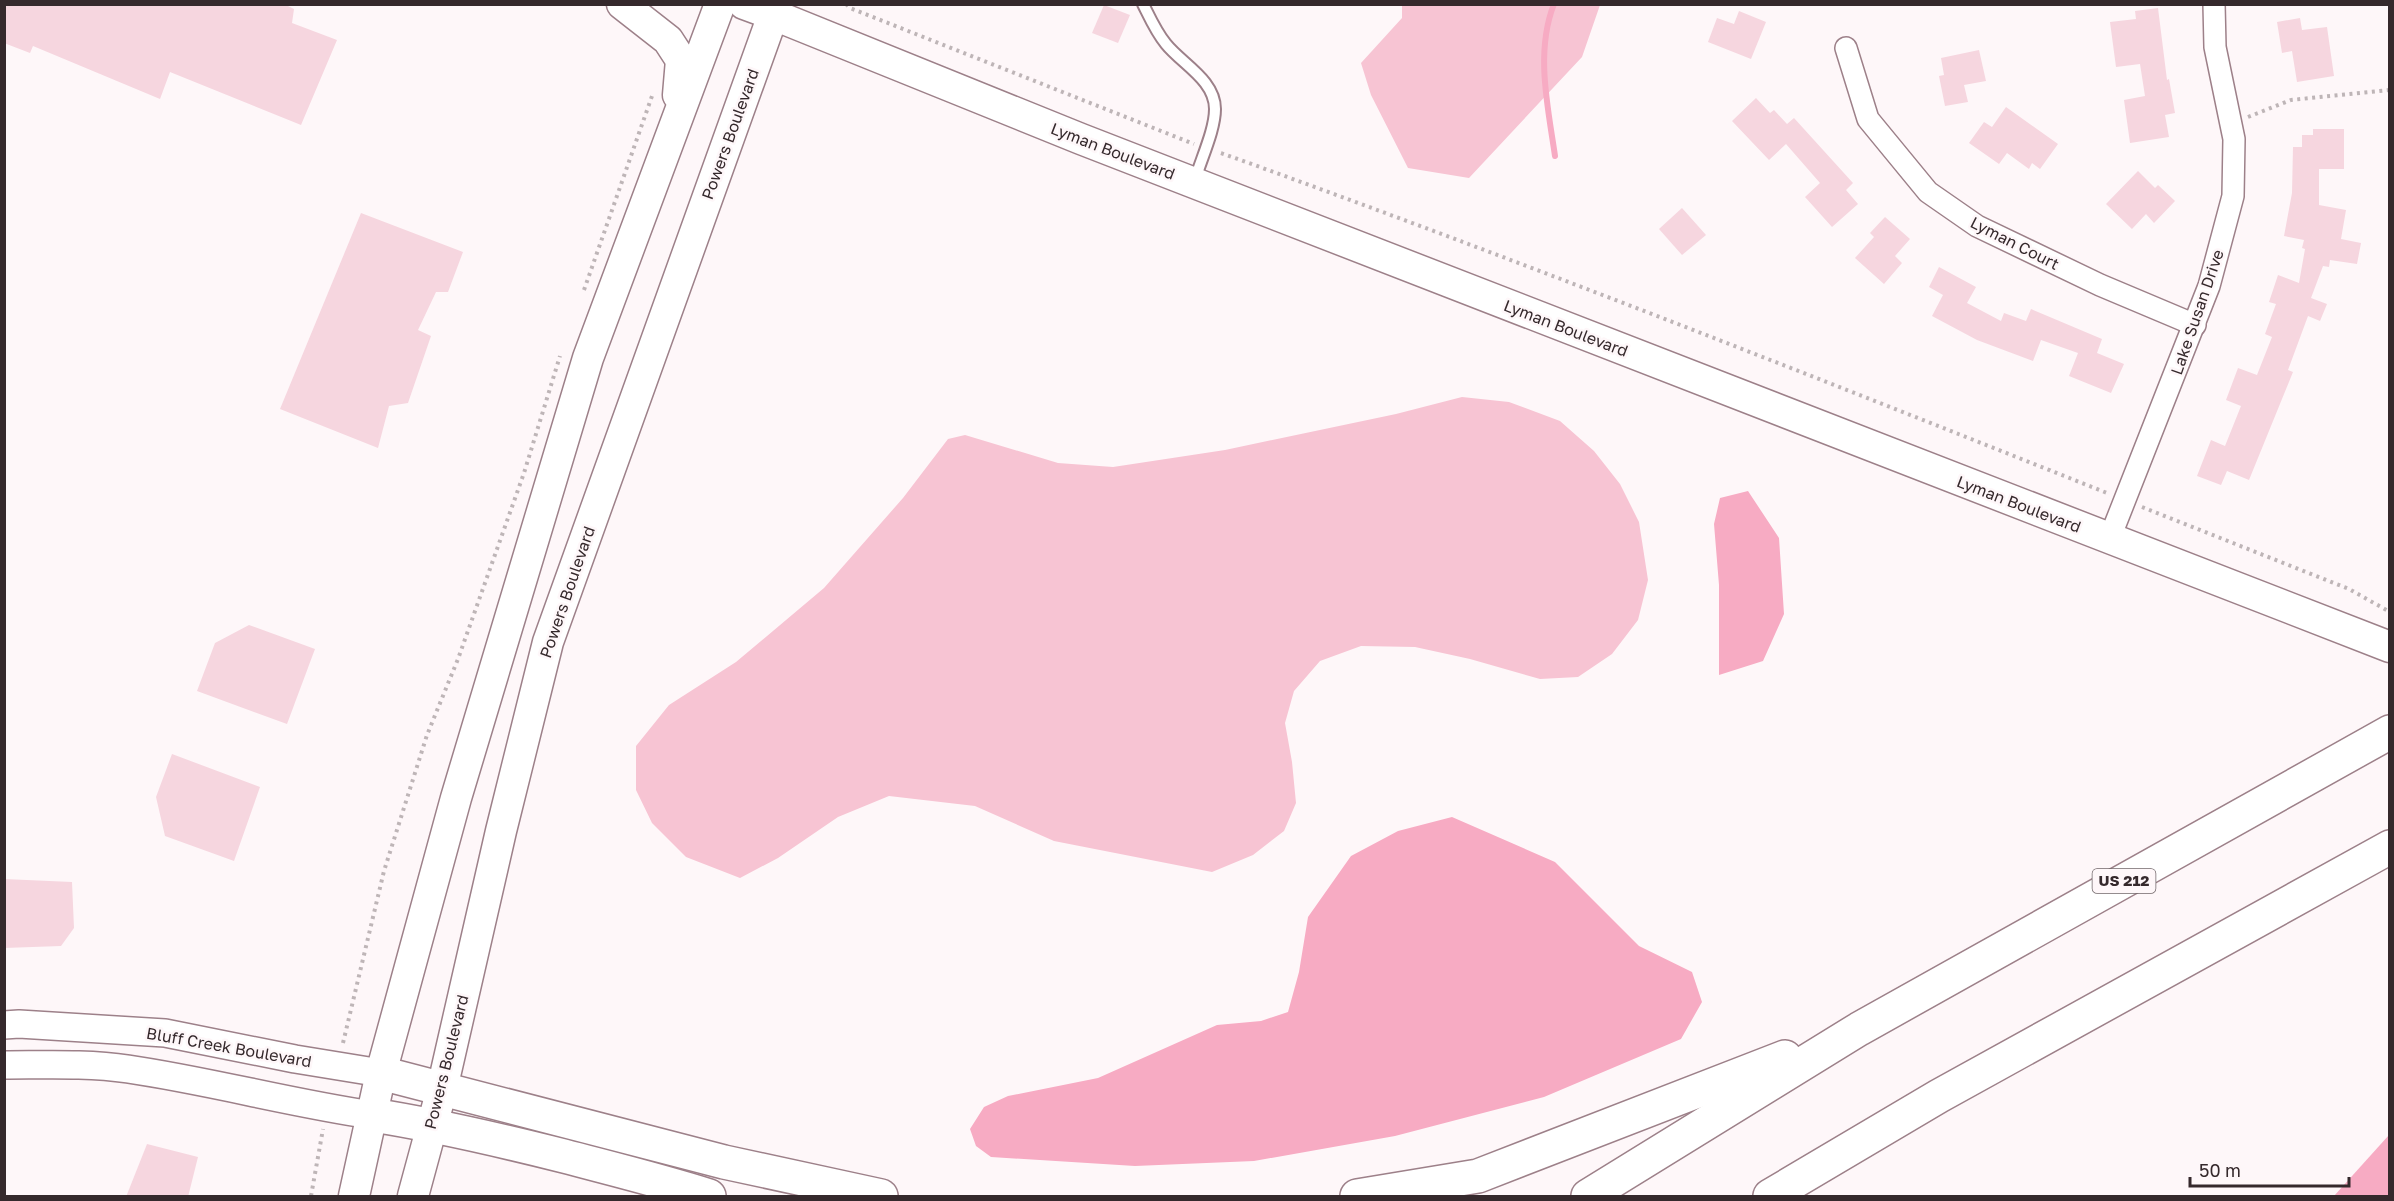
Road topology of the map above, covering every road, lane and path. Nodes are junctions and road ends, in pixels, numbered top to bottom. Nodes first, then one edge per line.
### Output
1 (622, 4) edge
2 (720, 4) edge
3 (744, 4) edge
4 (846, 4) edge
5 (1143, 4) edge
6 (2214, 4) edge
7 (776, 10) edge
8 (1846, 48) dead end
9 (2390, 90) edge
10 (653, 93) dead end
11 (2231, 124) junction
12 (669, 139) junction
13 (1205, 147) junction
14 (1194, 183) junction
15 (583, 292) dead end
16 (2194, 325) junction
17 (562, 352) dead end
18 (2125, 500) junction
19 (2109, 540) junction
20 (2389, 611) edge
21 (2388, 647) edge
22 (2390, 732) edge
23 (2390, 848) edge
24 (4, 1025) edge
25 (1859, 1029) junction
26 (4, 1065) edge
27 (338, 1066) junction
28 (381, 1073) junction
29 (442, 1089) junction
30 (1939, 1096) junction
31 (328, 1109) junction
32 (372, 1116) junction
33 (431, 1124) junction
34 (311, 1197) edge
35 (354, 1197) edge
36 (413, 1197) edge
37 (710, 1197) edge
38 (881, 1197) edge
39 (1357, 1197) edge
40 (1588, 1197) edge
41 (1770, 1197) edge
42 (1784, 1197) edge

1 - 12 main road
2 - 12 main road
3 - 7 main road, Lyman Boulevard
4 - 13 path
5 - 13 lane
6 - 11 street, Lake Susan Drive
7 - 14 main road, Lyman Boulevard
7 - 29 main road, Powers Boulevard
8 - 16 street, Lyman Court
9 - 11 path
10 - 15 path
11 - 16 street, Lake Susan Drive
12 - 28 main road
13 - 14 lane
13 - 18 path
14 - 19 main road, Lyman Boulevard
16 - 18 street, Lake Susan Drive
17 - 27 path
18 - 19 street, Lake Susan Drive
18 - 20 path
19 - 21 main road, Lyman Boulevard
22 - 25 highway, US 212
23 - 30 highway
24 - 27 street, Bluff Creek Boulevard
25 - 39 highway
25 - 40 highway, US 212
26 - 31 street
27 - 28 street, Bluff Creek Boulevard
28 - 29 highway
28 - 32 main road
29 - 33 main road, Powers Boulevard
29 - 38 highway
30 - 41 highway
30 - 42 highway
31 - 32 street
31 - 34 path
32 - 33 highway
32 - 35 main road
33 - 36 main road, Powers Boulevard
33 - 37 highway

